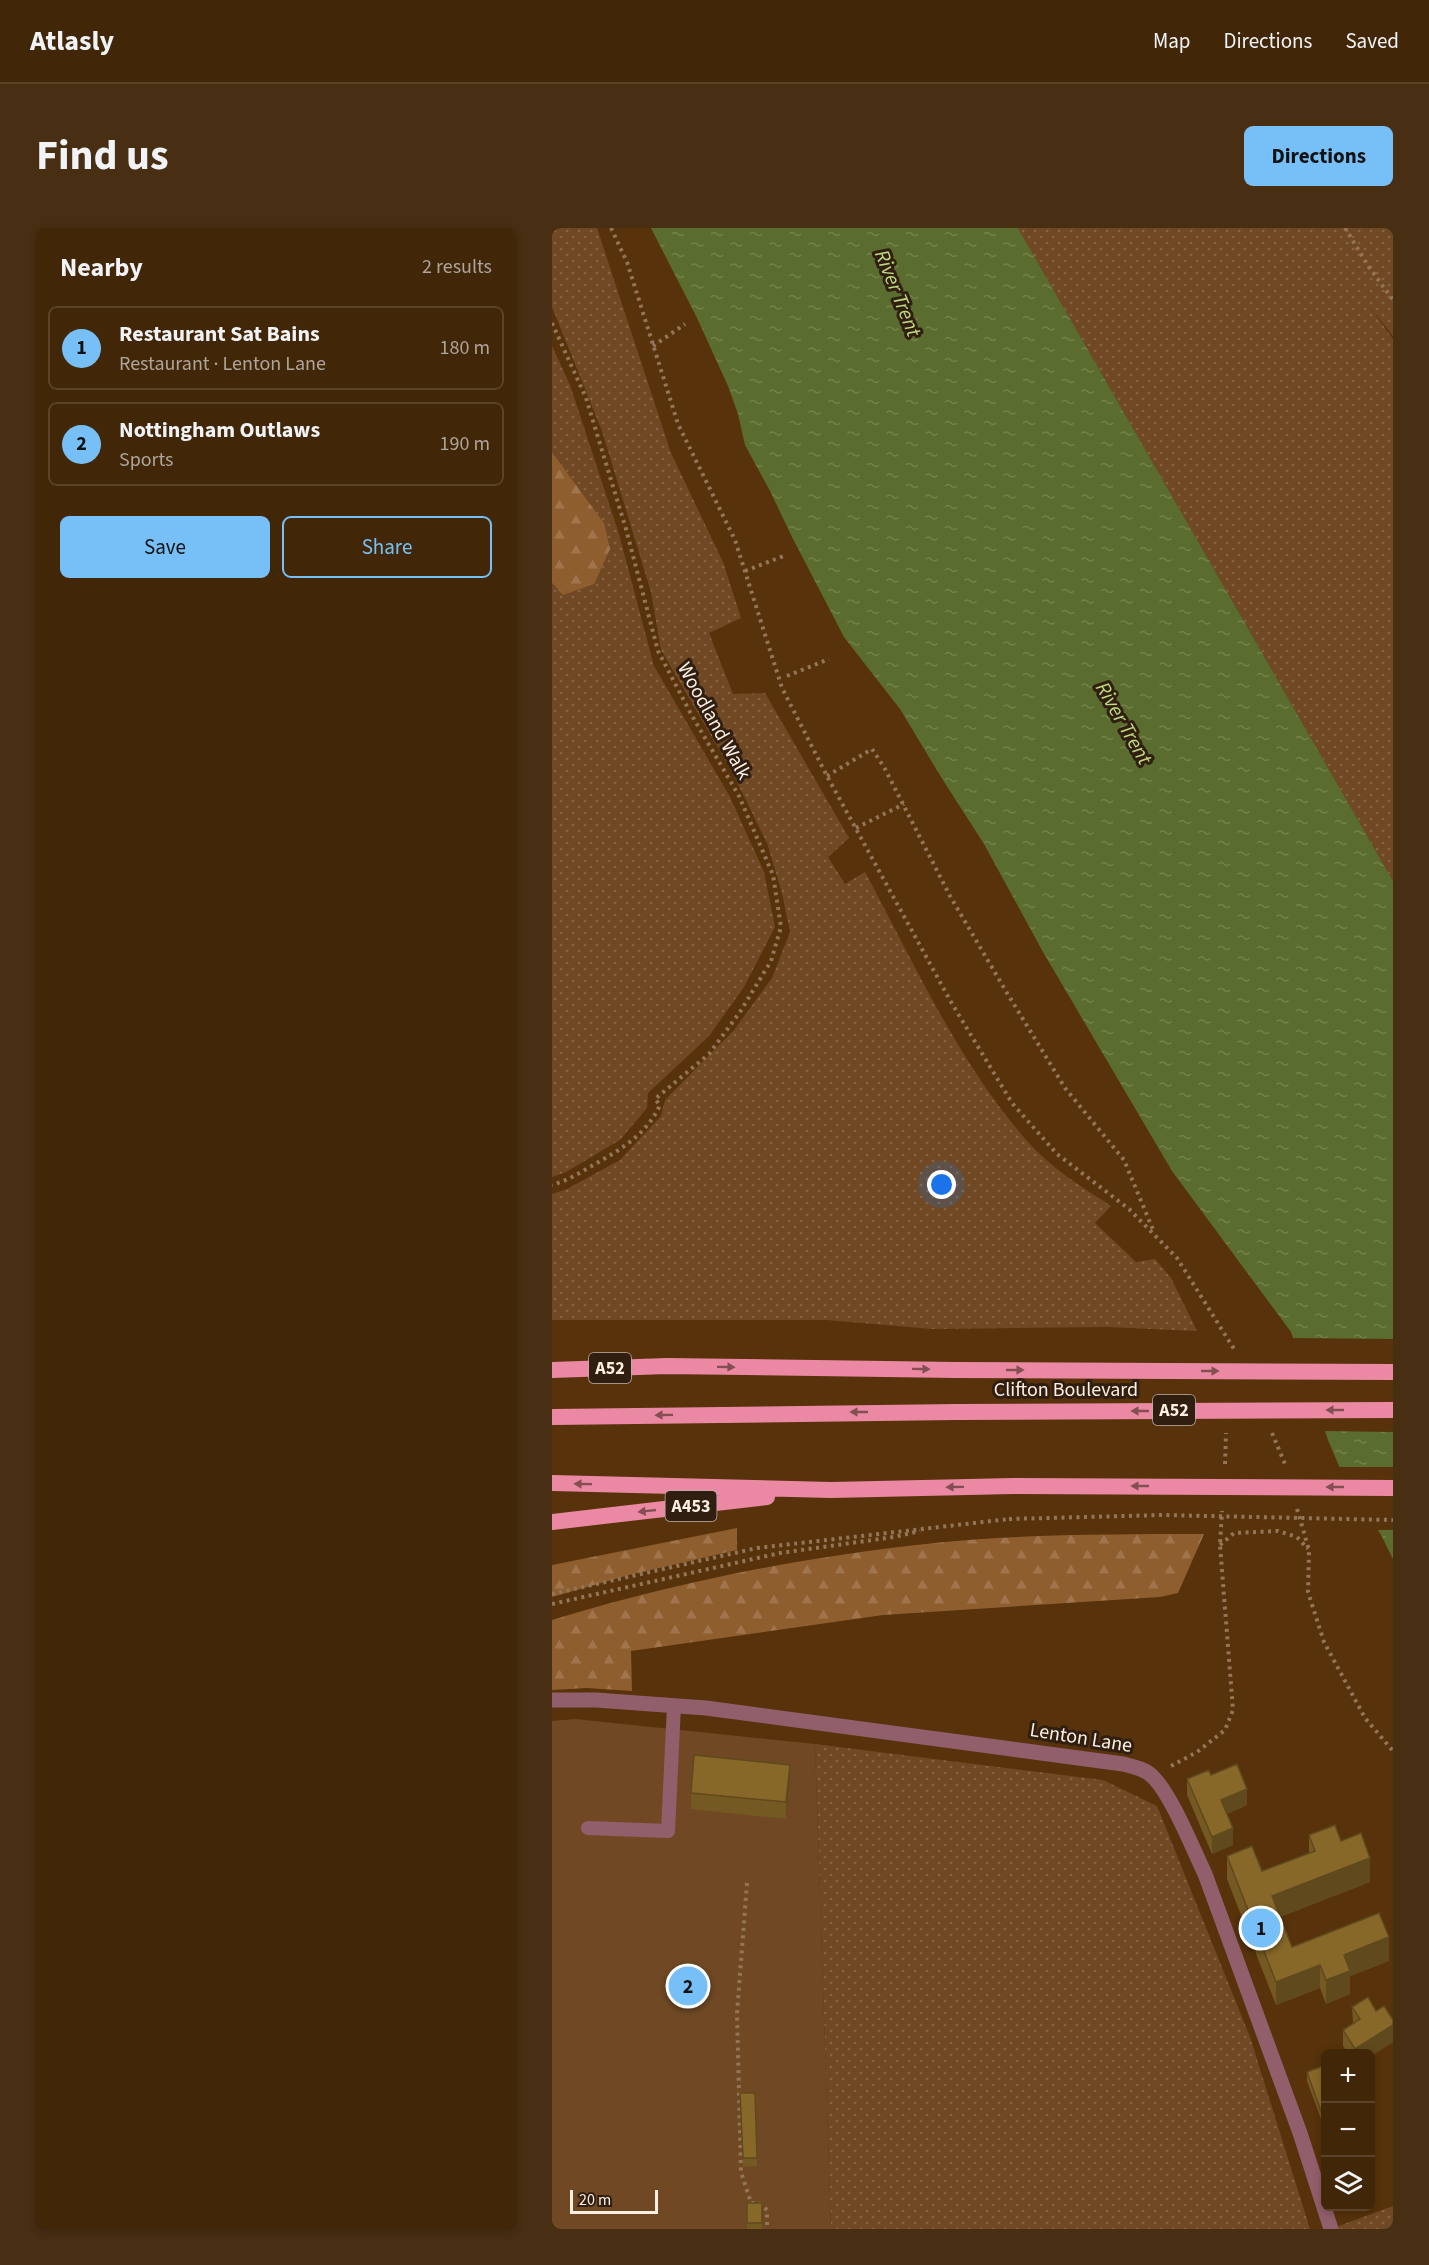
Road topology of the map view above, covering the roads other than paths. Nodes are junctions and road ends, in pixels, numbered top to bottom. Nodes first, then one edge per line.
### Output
1 (552, 1359) edge
2 (668, 1366) junction
3 (552, 1370) edge
4 (1393, 1372) edge
5 (1393, 1410) edge
6 (552, 1417) edge
7 (552, 1483) edge
8 (1393, 1488) edge
9 (831, 1490) junction
10 (552, 1522) edge
11 (552, 1700) edge
12 (674, 1706) junction
13 (588, 1828) dead end
14 (1331, 2229) edge

1 - 2 highway
2 - 3 highway, A52
2 -> 4 highway, Clifton Boulevard / A52, bridge
5 -> 6 highway, Clifton Boulevard / A52, bridge
9 -> 7 highway
8 -> 9 highway, bridge
9 -> 10 highway, A453
11 - 12 street, Lenton Lane
12 - 13 lane
12 - 14 street, Lenton Lane

